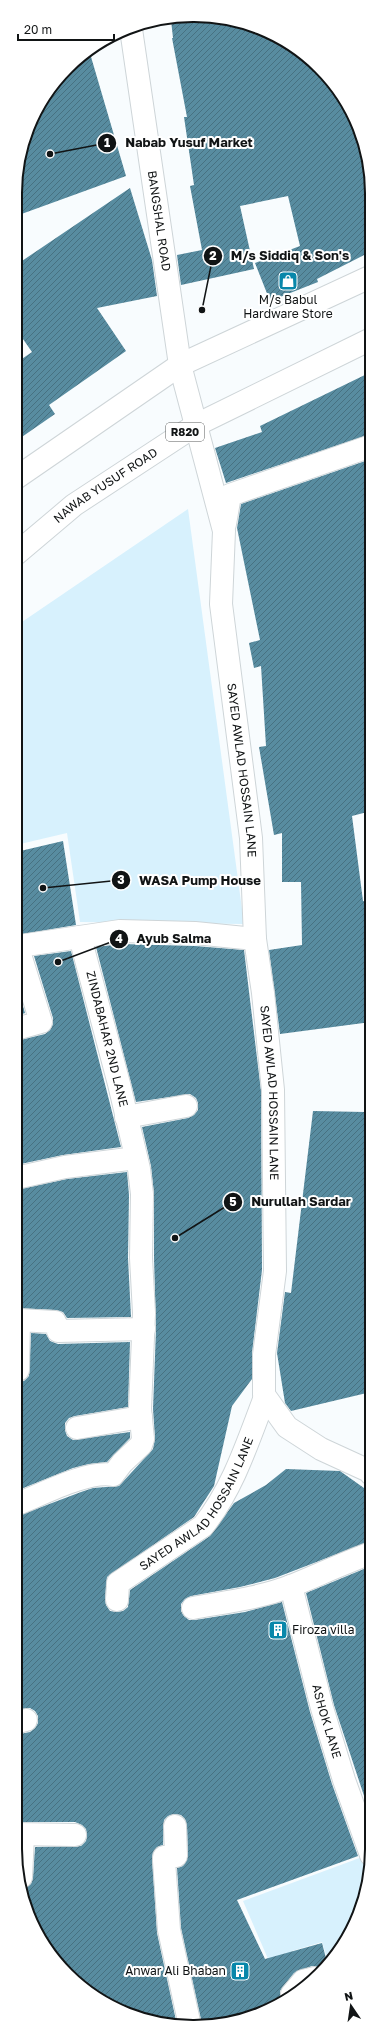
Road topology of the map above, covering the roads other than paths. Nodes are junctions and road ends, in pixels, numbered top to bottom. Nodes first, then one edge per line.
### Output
1 (132, 34) edge
2 (365, 279) edge
3 (365, 342) edge
4 (180, 365) junction
5 (196, 425) junction
6 (365, 448) edge
7 (22, 474) edge
8 (224, 531) junction
9 (22, 549) edge
10 (80, 937) junction
11 (255, 940) junction
12 (22, 946) edge
13 (22, 964) edge
14 (22, 1027) edge
15 (186, 1106) dead end
16 (126, 1117) junction
17 (136, 1158) junction
18 (22, 1177) edge
19 (22, 1320) edge
20 (144, 1329) junction
21 (265, 1397) junction
22 (141, 1418) junction
23 (77, 1429) dead end
24 (365, 1469) edge
25 (22, 1503) edge
26 (365, 1555) edge
27 (291, 1586) junction
28 (117, 1600) dead end
29 (193, 1608) dead end
30 (175, 1826) dead end
31 (22, 1835) edge
32 (75, 1835) dead end
33 (365, 1841) edge
34 (189, 2020) edge

1 - 4 main road, BANGSHAL ROAD
2 - 4 main road
3 - 5 main road, NAWAB YUSUF ROAD / R820
4 - 5 main road, SAYED AWLAD HOSSAIN LANE
4 - 7 main road
5 - 8 main road, SAYED AWLAD HOSSAIN LANE
5 - 9 main road, NAWAB YUSUF ROAD / R820
6 - 8 main road
8 - 11 main road, SAYED AWLAD HOSSAIN LANE
10 - 11 main road
10 - 12 main road
10 - 16 main road, ZINDABAHAR 2ND LANE
11 - 21 main road, SAYED AWLAD HOSSAIN LANE
13 - 14 main road
15 - 16 main road, ZINDABAHAR 2ND LANE
16 - 17 main road, ZINDABAHAR 2ND LANE
17 - 18 main road
17 - 20 main road, ZINDABAHAR 2ND LANE
19 - 20 main road
20 - 22 main road, ZINDABAHAR 2ND LANE
21 - 24 main road
21 - 28 main road, SAYED AWLAD HOSSAIN LANE
22 - 23 main road
22 - 25 main road, ZINDABAHAR 2ND LANE
26 - 27 main road
27 - 29 main road
27 - 33 main road, ASHOK LANE
30 - 34 main road
31 - 32 main road

